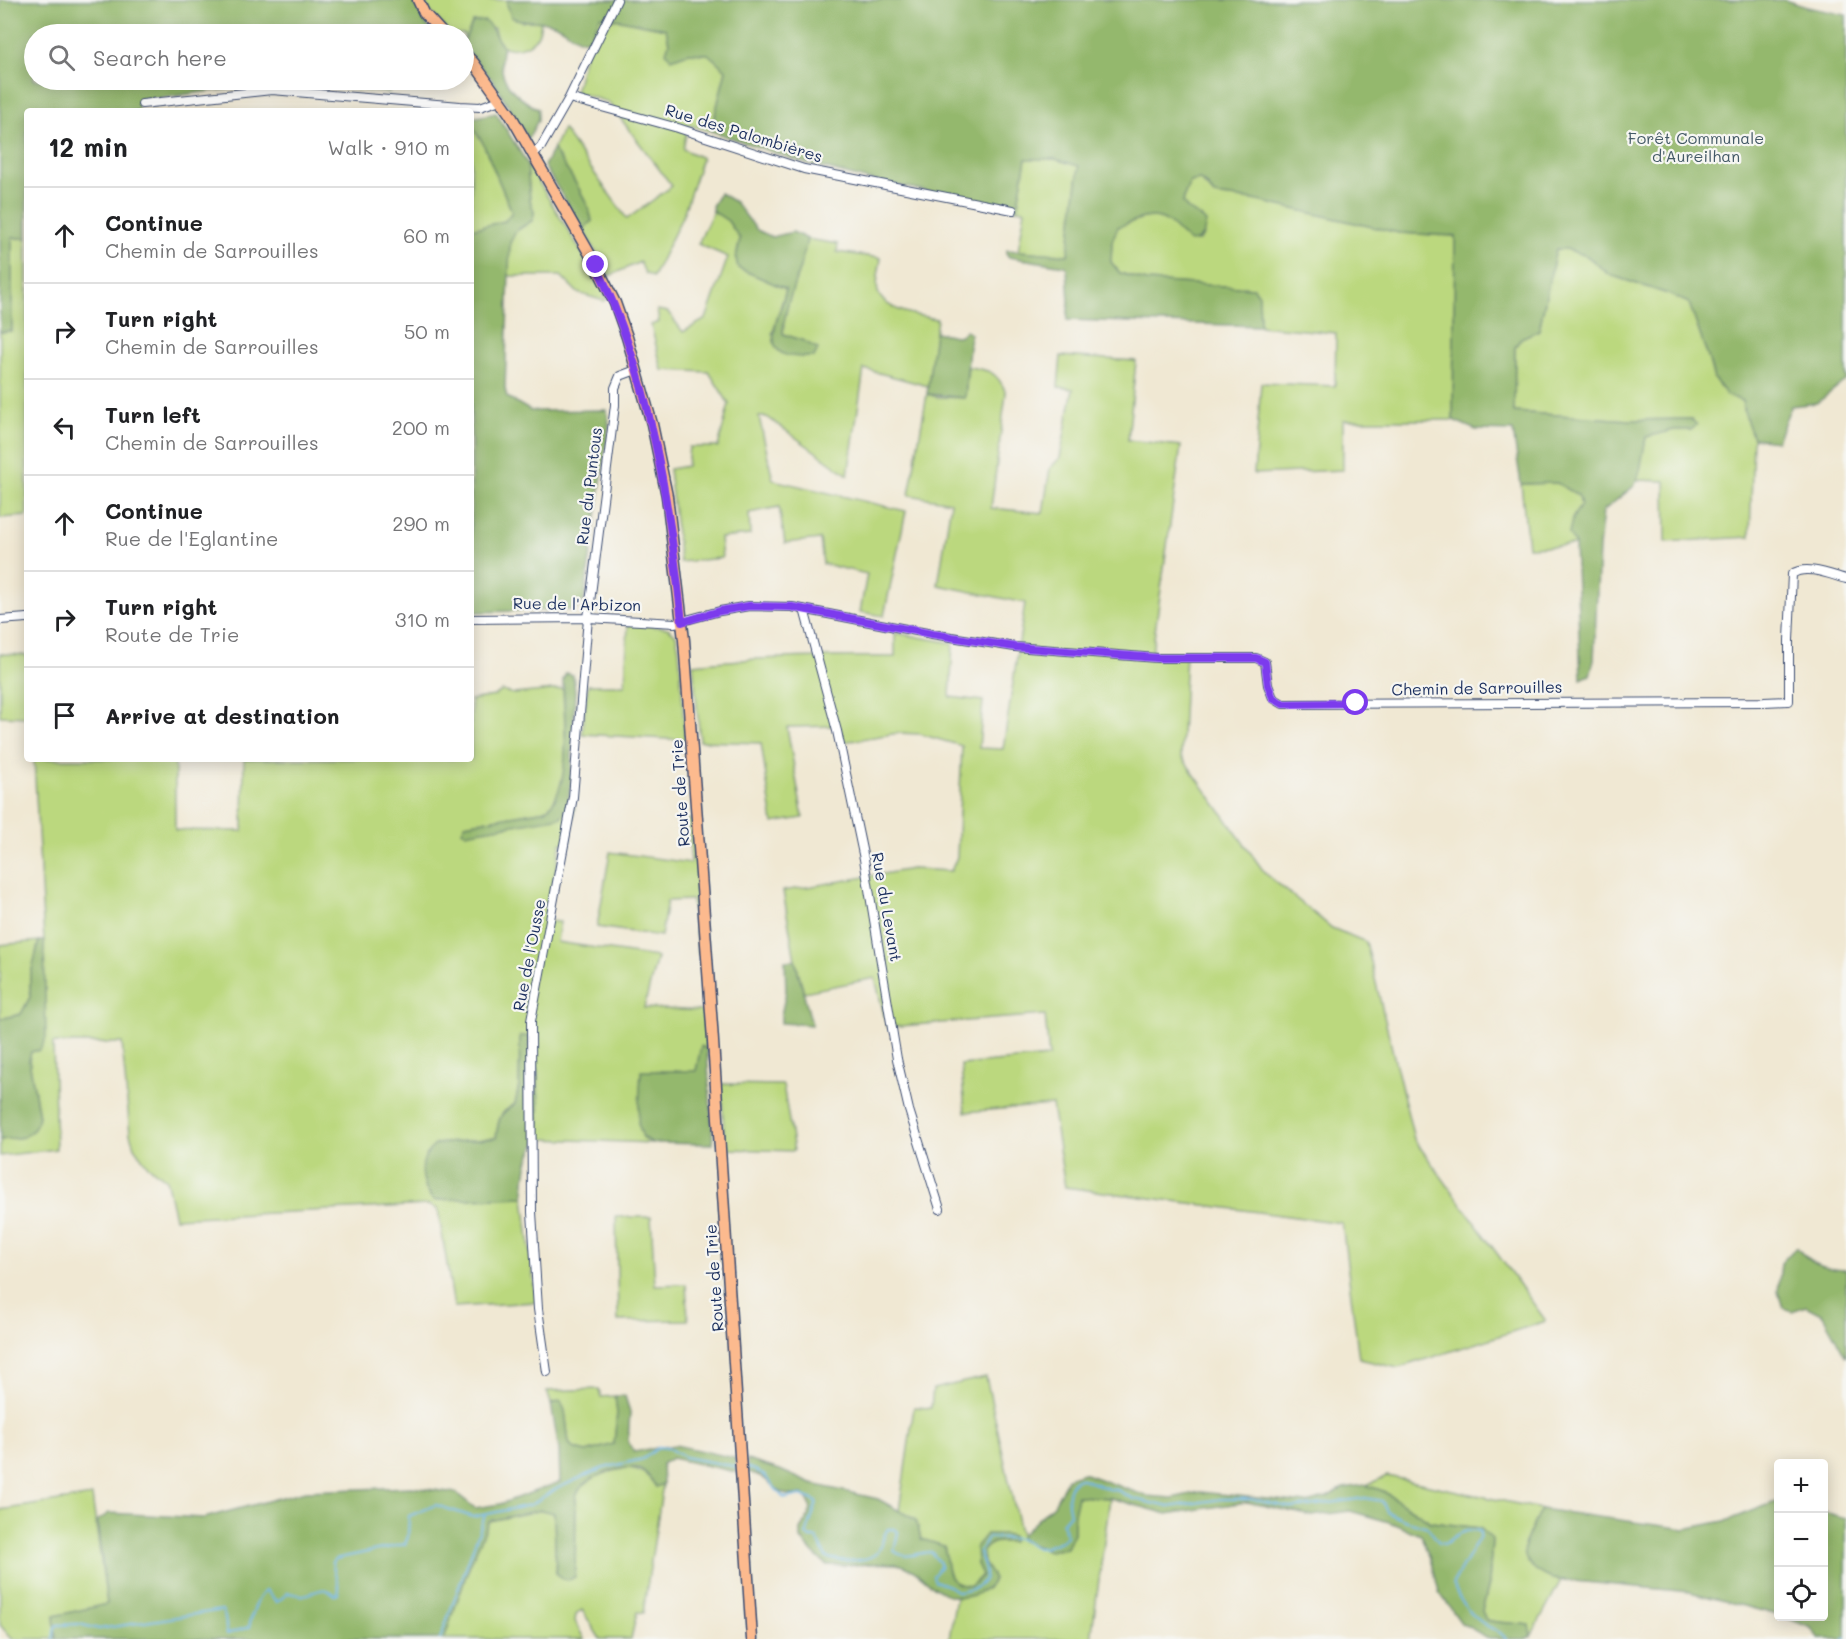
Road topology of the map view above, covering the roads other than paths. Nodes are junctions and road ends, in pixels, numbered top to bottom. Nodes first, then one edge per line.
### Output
1 (418, 0) edge
2 (617, 0) edge
3 (433, 24) edge
4 (474, 65) edge
5 (568, 98) junction
6 (500, 100) junction
7 (142, 104) dead end
8 (532, 154) junction
9 (1013, 210) dead end
10 (636, 370) junction
11 (1846, 579) edge
12 (804, 609) junction
13 (24, 618) edge
14 (588, 618) junction
15 (474, 619) edge
16 (0, 620) edge
17 (682, 622) junction
18 (1015, 647) joint
19 (940, 1209) dead end
20 (547, 1372) dead end
21 (752, 1639) edge

1 - 3 main road
2 - 5 street
4 - 6 main road, Route de Trie
5 - 8 street
5 - 9 street, Rue des Palombières
6 - 7 street
6 - 8 main road, Route de Trie
8 - 10 main road, Route de Trie
10 - 14 street, Rue du Puntous
10 - 17 main road, Route de Trie
11 - 18 street, Chemin de Sarrouilles
12 - 17 street, Rue de l'Arbizon
12 - 18 street, Rue de l'Arbizon
12 - 19 street, Rue du Levant
13 - 16 street
14 - 15 street, Rue de l'Arbizon
14 - 17 street, Rue de l'Arbizon
14 - 20 street, Rue de l'Ousse
17 - 21 main road, Route de Trie

